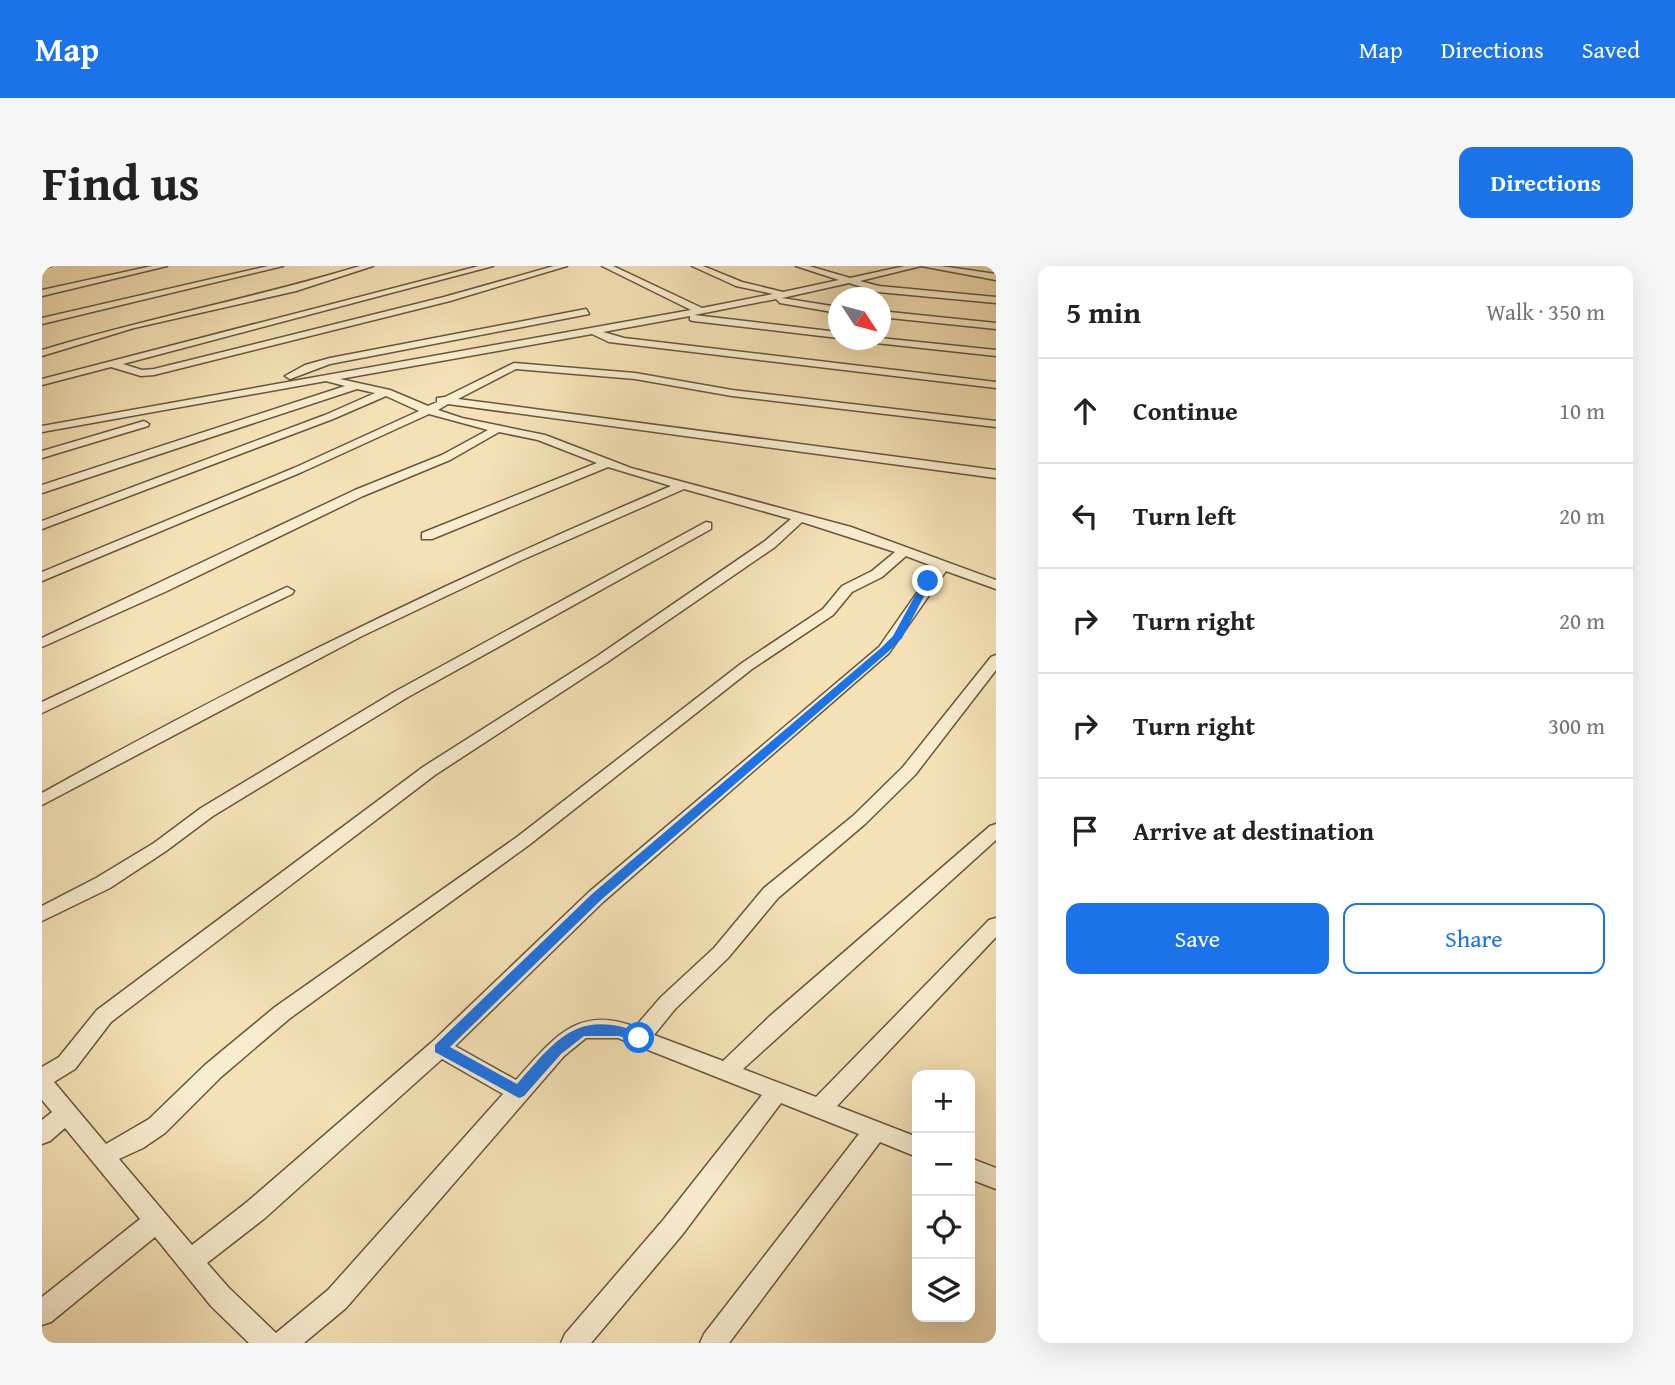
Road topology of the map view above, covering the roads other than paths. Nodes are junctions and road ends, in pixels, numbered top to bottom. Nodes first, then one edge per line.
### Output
1 (163, 266) edge
2 (279, 266) edge
3 (369, 266) edge
4 (489, 266) edge
5 (563, 266) edge
6 (606, 266) edge
7 (696, 266) edge
8 (800, 266) edge
9 (891, 266) edge
10 (917, 266) edge
11 (925, 266) edge
12 (904, 269) junction
13 (996, 277) edge
14 (849, 281) junction
15 (42, 293) edge
16 (788, 295) junction
17 (773, 298) junction
18 (996, 300) edge
19 (828, 308) edge
20 (700, 311) junction
21 (586, 312) dead end
22 (679, 315) junction
23 (891, 315) edge
24 (178, 317) junction
25 (42, 321) edge
26 (189, 322) dead end
27 (511, 326) junction
28 (996, 326) edge
29 (201, 327) dead end
30 (593, 330) junction
31 (828, 334) edge
32 (223, 336) junction
33 (537, 340) junction
34 (891, 342) edge
35 (42, 353) edge
36 (996, 353) edge
37 (115, 365) junction
38 (323, 377) junction
39 (42, 382) edge
40 (284, 384) junction
41 (996, 385) edge
42 (353, 387) junction
43 (386, 393) junction
44 (444, 401) junction
45 (429, 410) junction
46 (144, 424) dead end
47 (996, 424) edge
48 (498, 428) junction
49 (42, 429) edge
50 (42, 455) edge
51 (607, 463) junction
52 (996, 474) edge
53 (681, 486) junction
54 (42, 489) edge
55 (799, 518) junction
56 (42, 524) edge
57 (706, 526) dead end
58 (428, 536) dead end
59 (903, 552) junction
60 (943, 566) junction
61 (42, 577) edge
62 (996, 584) edge
63 (288, 591) dead end
64 (42, 643) edge
65 (996, 660) edge
66 (42, 708) edge
67 (42, 800) edge
68 (996, 830) edge
69 (42, 914) edge
70 (996, 925) edge
71 (639, 1038) junction
72 (440, 1048) junction
73 (726, 1072) junction
74 (42, 1078) edge
75 (42, 1084) edge
76 (519, 1092) junction
77 (777, 1092) junction
78 (819, 1109) junction
79 (67, 1113) junction
80 (875, 1131) junction
81 (42, 1134) edge
82 (912, 1145) edge
83 (102, 1156) junction
84 (975, 1170) edge
85 (996, 1179) edge
86 (156, 1221) junction
87 (190, 1261) junction
88 (42, 1313) edge
89 (268, 1343) edge
90 (284, 1343) edge
91 (574, 1343) edge
92 (713, 1343) edge

1 - 15 street
2 - 25 street
3 - 24 street
4 - 32 street
5 - 37 street
6 - 20 street
7 - 16 street
8 - 14 street
9 - 12 street
10 - 12 street
11 - 13 street
12 - 14 street
14 - 16 street
14 - 18 street
16 - 17 street
17 - 19 street
17 - 20 street
20 - 22 street
21 - 27 street
22 - 30 street
22 - 31 street
23 - 28 street
24 - 26 street
24 - 35 street
27 - 33 street
27 - 40 street
29 - 32 street
30 - 33 street
30 - 41 street
32 - 37 street
33 - 38 street
34 - 36 street
37 - 39 street
38 - 40 street
38 - 42 street
40 - 49 street
42 - 43 street
42 - 54 street
43 - 44 street
43 - 45 street
43 - 56 street
44 - 45 street
44 - 47 street
44 - 52 street
45 - 48 street
45 - 61 street
46 - 50 street
48 - 51 street
48 - 64 street
51 - 53 street
51 - 58 street
53 - 55 street
53 - 67 street
55 - 59 street
55 - 74 street
57 - 69 street
59 - 60 street
59 - 83 street
60 - 62 street
60 - 72 street
63 - 66 street
65 - 71 street
68 - 73 street
70 - 78 street
71 - 73 street
71 - 76 street
72 - 76 street
72 - 87 street
73 - 77 street
75 - 79 street
76 - 90 street
77 - 78 street
77 - 91 street
78 - 80 street
79 - 81 street
79 - 83 street
80 - 82 street
80 - 92 street
83 - 86 street
84 - 85 street
86 - 87 street
86 - 88 street
87 - 89 street

